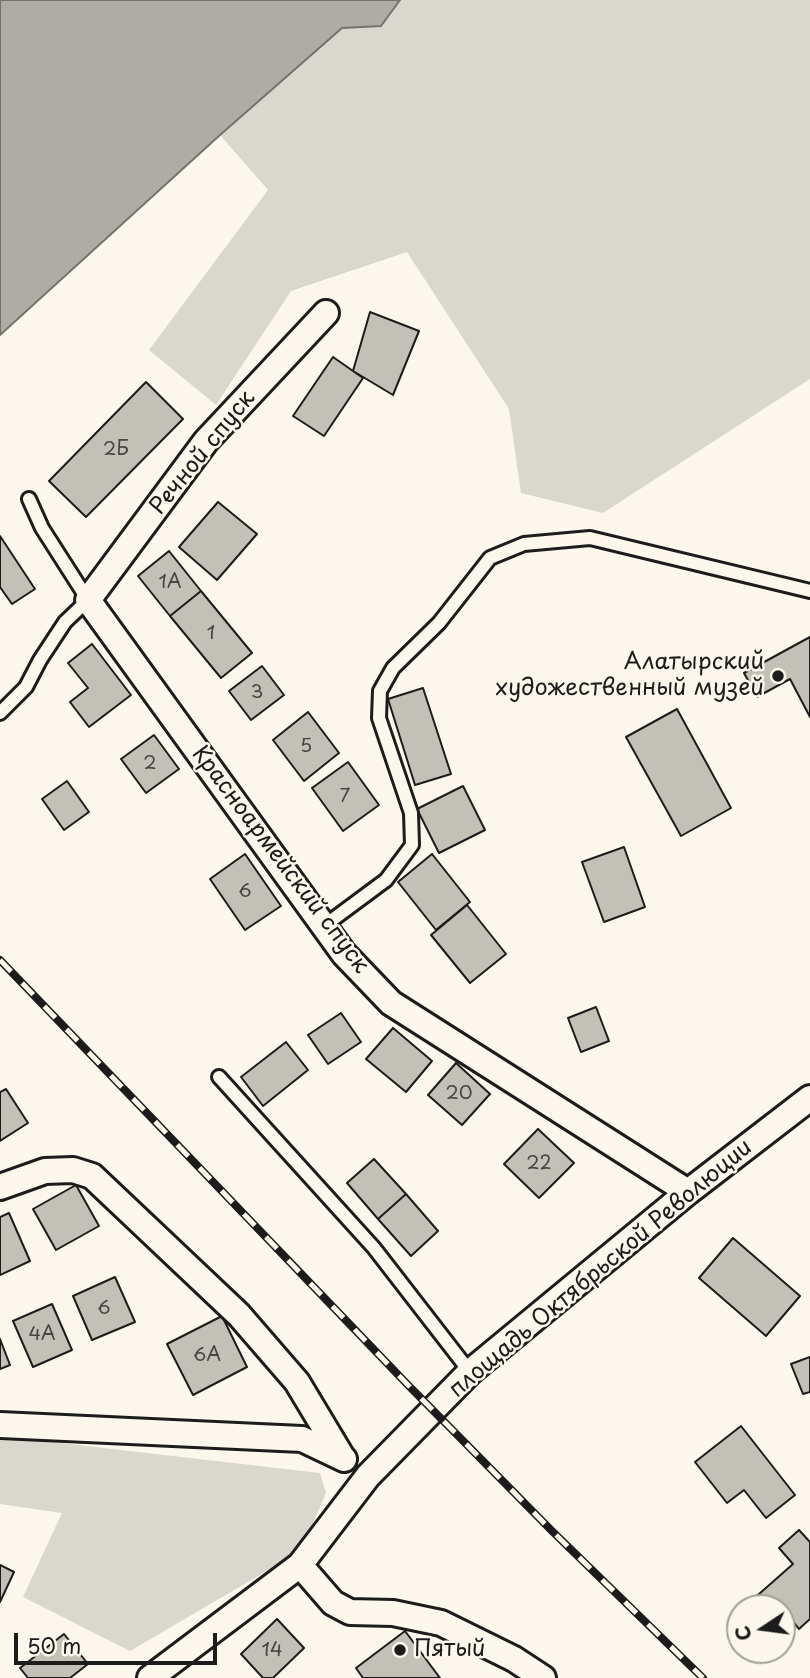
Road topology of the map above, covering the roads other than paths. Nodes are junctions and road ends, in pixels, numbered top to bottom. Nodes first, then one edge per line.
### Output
1 (326, 313) dead end
2 (29, 499) dead end
3 (810, 591) edge
4 (88, 600) junction
5 (0, 713) edge
6 (324, 926) junction
7 (219, 1077) dead end
8 (810, 1098) edge
9 (0, 1187) edge
10 (688, 1192) junction
11 (470, 1372) junction
12 (0, 1425) edge
13 (342, 1457) junction
14 (368, 1476) junction
15 (300, 1565) junction
16 (150, 1678) edge
17 (543, 1678) edge

1 - 4 street, Речной спуск
2 - 4 lane
3 - 6 lane
4 - 5 lane
4 - 6 street, Красноармейский спуск
6 - 10 street, Красноармейский спуск
7 - 11 lane
8 - 10 street, площадь Октябрьской Революции
9 - 13 street
10 - 11 street, площадь Октябрьской Революции
11 - 14 street, площадь Октябрьской Революции
12 - 13 street
13 - 14 street
14 - 15 street, площадь Октябрьской Революции
15 - 16 street, площадь Октябрьской Революции
15 - 17 street

